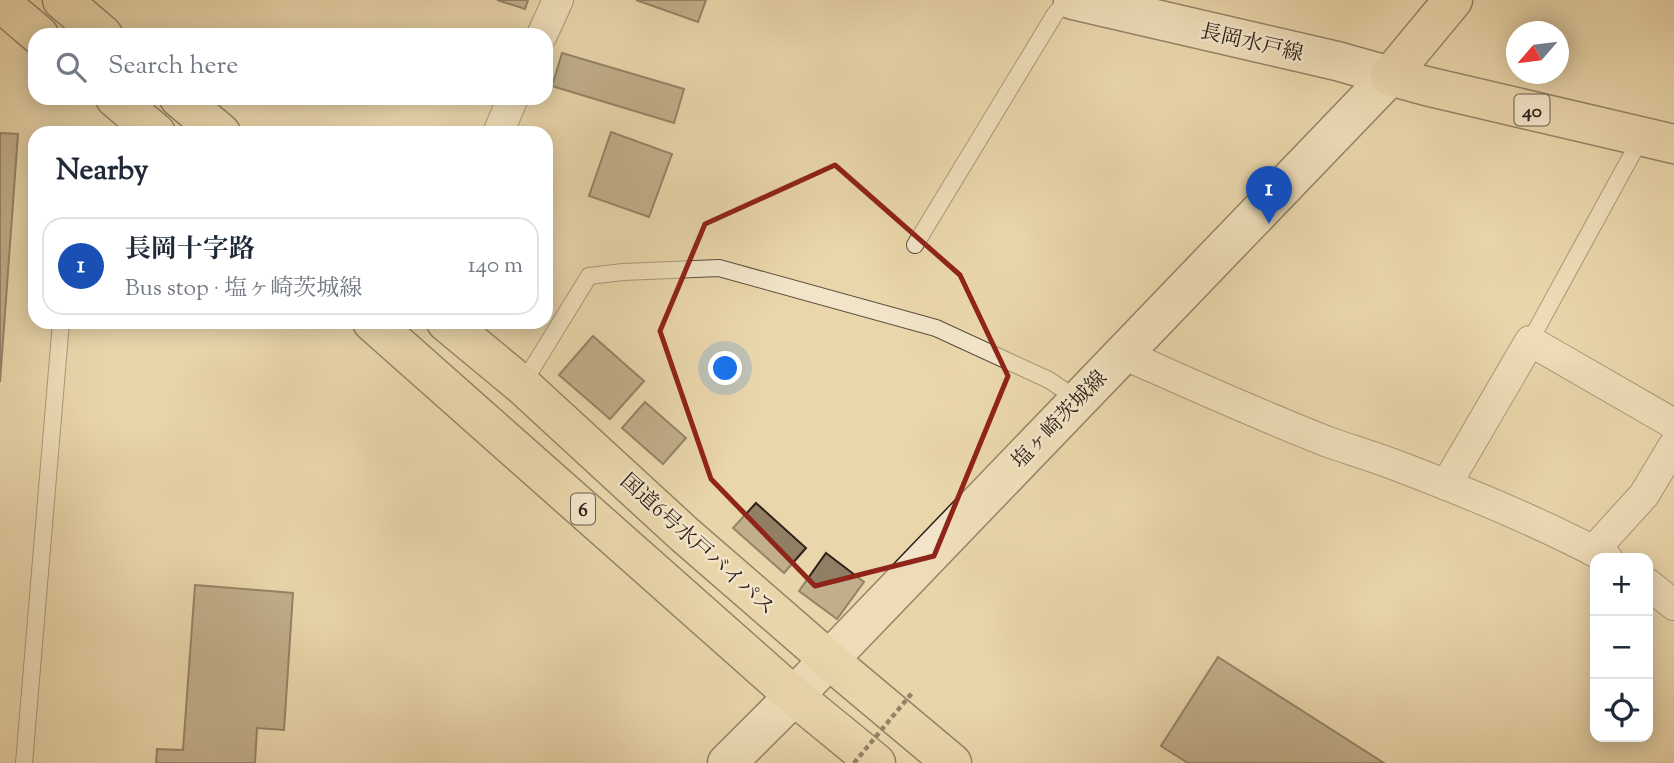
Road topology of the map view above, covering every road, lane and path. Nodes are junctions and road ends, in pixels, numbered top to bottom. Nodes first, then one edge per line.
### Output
1 (61, 0) edge
2 (558, 0) edge
3 (1067, 0) edge
4 (1073, 0) edge
5 (1454, 0) edge
6 (0, 2) edge
7 (31, 28) edge
8 (95, 28) edge
9 (545, 28) edge
10 (1390, 76) junction
11 (187, 105) edge
12 (510, 105) edge
13 (213, 126) edge
14 (501, 126) edge
15 (1658, 140) edge
16 (915, 245) dead end
17 (60, 329) edge
18 (380, 329) edge
19 (454, 329) edge
20 (1530, 341) junction
21 (1123, 354) junction
22 (522, 385) junction
23 (1077, 399) junction
24 (1674, 424) edge
25 (1674, 445) edge
26 (1446, 485) junction
27 (1598, 553) edge
28 (1601, 553) edge
29 (1653, 588) edge
30 (1674, 605) edge
31 (828, 659) junction
32 (912, 693) dead end
33 (794, 696) junction
34 (24, 763) edge
35 (727, 763) edge
36 (854, 763) edge
37 (876, 763) edge
38 (952, 763) edge

1 - 8 main road
2 - 9 street
3 - 16 lane
4 - 10 main road, 長岡水戸線
5 - 10 main road
6 - 7 main road
10 - 15 main road, 40
10 - 21 main road, 塩ヶ崎茨城線
11 - 13 main road
12 - 14 street
15 - 20 lane
17 - 34 lane
18 - 33 main road, 6
19 - 22 main road, 国道6号水戸バイパス / 6
20 - 24 street
20 - 26 street
21 - 23 main road, 塩ヶ崎茨城線
21 - 26 street
22 - 23 lane
22 - 31 main road, 国道6号水戸バイパス / 6
23 - 31 main road, 塩ヶ崎茨城線
25 - 28 street
26 - 27 street
29 - 30 street
31 - 33 main road, 塩ヶ崎茨城線
31 - 38 main road, 国道6号水戸バイパス / 6
32 - 36 path, bridge
33 - 35 main road, 塩ヶ崎茨城線
33 - 37 main road, 6

